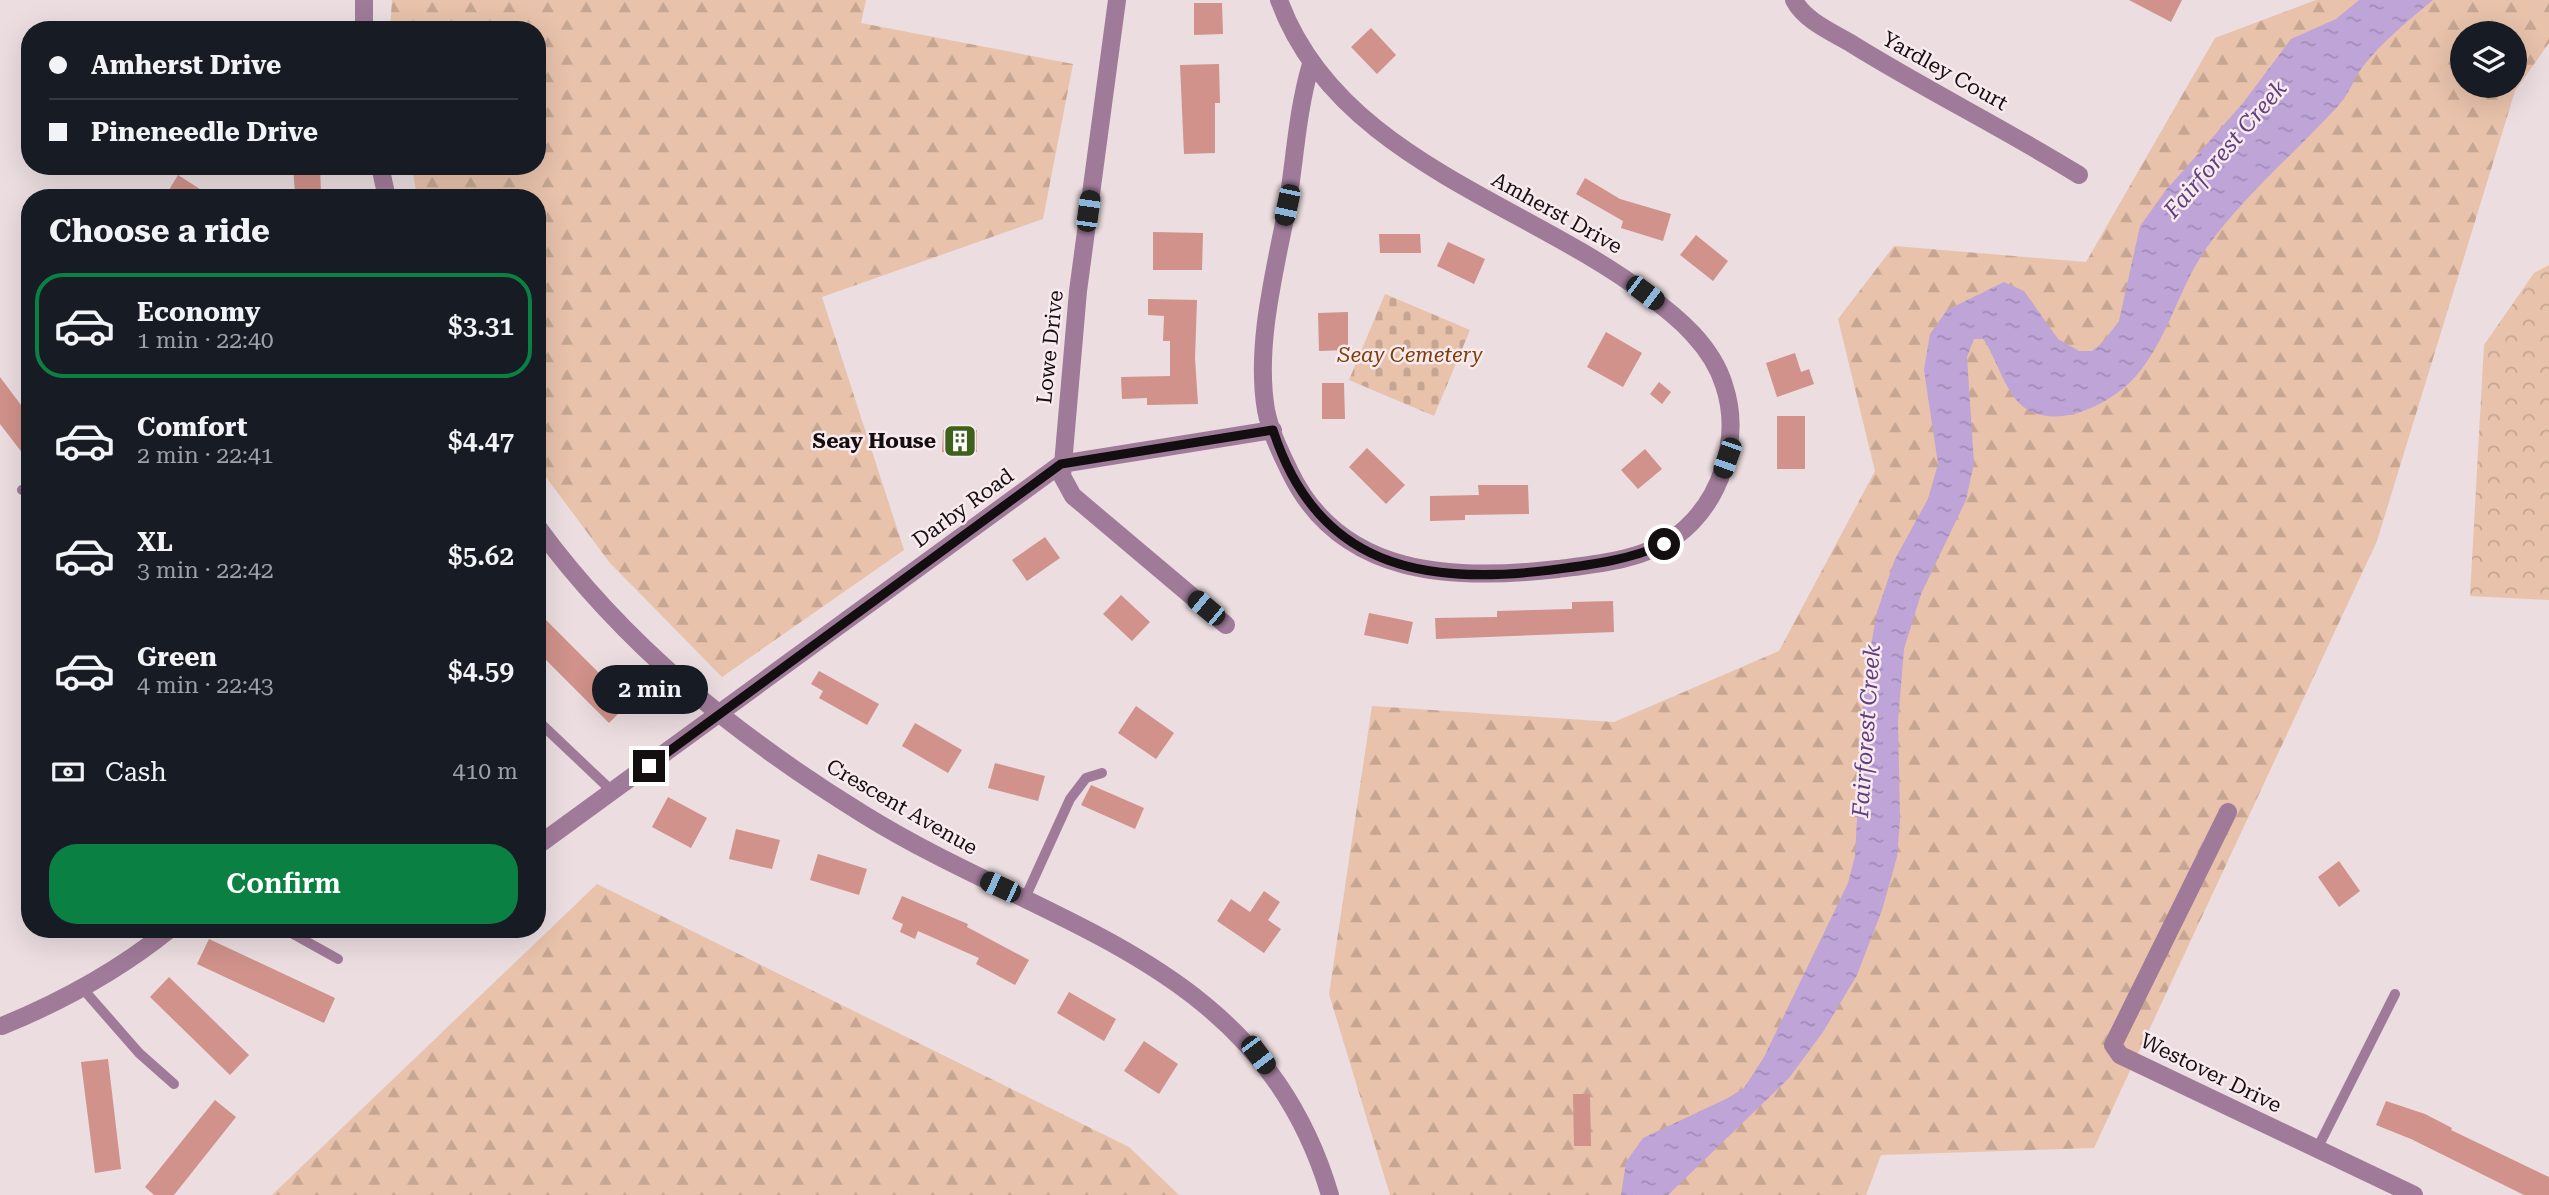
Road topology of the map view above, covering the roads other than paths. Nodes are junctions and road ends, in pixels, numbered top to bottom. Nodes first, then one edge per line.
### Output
1 (364, 0) edge
2 (1117, 0) edge
3 (1279, 0) edge
4 (1794, 0) edge
5 (364, 21) edge
6 (1311, 64) junction
7 (2079, 175) dead end
8 (1273, 430) junction
9 (1061, 464) junction
10 (546, 537) edge
11 (1226, 625) dead end
12 (719, 715) junction
13 (546, 729) edge
14 (1102, 773) dead end
15 (613, 792) junction
16 (2228, 812) dead end
17 (546, 840) edge
18 (1025, 898) junction
19 (159, 938) edge
20 (300, 938) edge
21 (338, 959) dead end
22 (83, 989) junction
23 (2395, 994) dead end
24 (2, 1026) edge
25 (174, 1084) dead end
26 (2318, 1149) junction
27 (1329, 1195) edge
28 (2414, 1195) edge

1 - 5 street
2 - 9 street, Lowe Drive
3 - 6 street, Amherst Drive
4 - 7 street, Yardley Court
6 - 8 street, Amherst Drive
6 - 8 street, Amherst Drive
8 - 9 street, Darby Road
9 - 11 street, Lowe Drive
9 - 12 street, Darby Road
10 - 12 street, Crescent Avenue
12 - 15 street, Darby Road
12 - 18 street, Crescent Avenue
13 - 15 lane
14 - 18 lane
15 - 17 street, Darby Road
16 - 26 street, Westover Drive
18 - 27 street, Crescent Avenue
19 - 22 street
20 - 21 lane
22 - 24 street
22 - 25 lane
23 - 26 lane
26 - 28 street, Westover Drive

